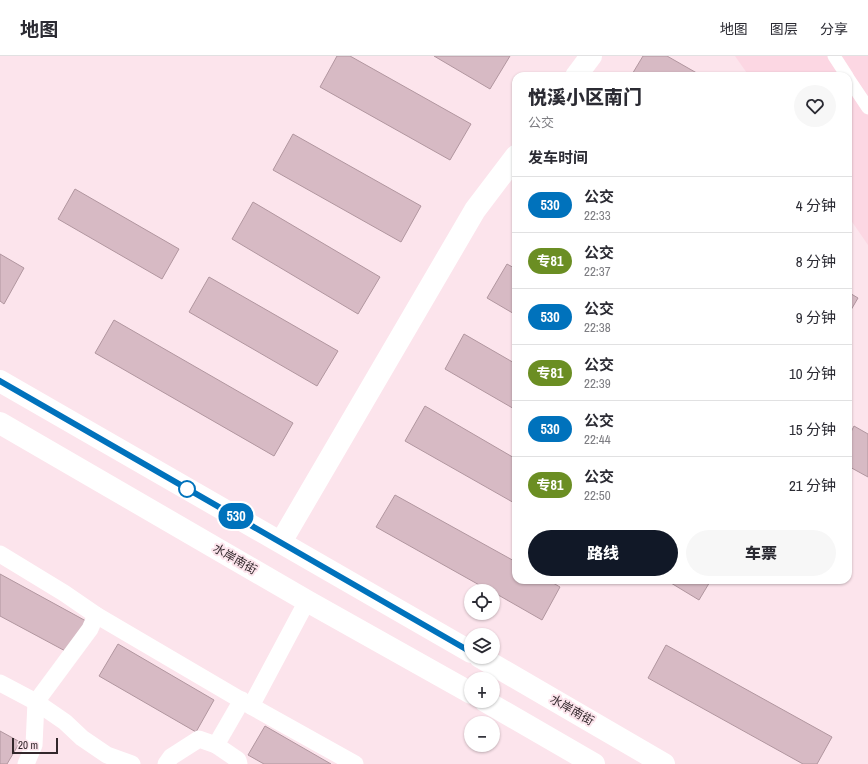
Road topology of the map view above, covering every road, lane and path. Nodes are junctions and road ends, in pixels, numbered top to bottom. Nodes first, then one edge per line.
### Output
1 (591, 56) edge
2 (834, 56) edge
3 (579, 72) edge
4 (844, 72) edge
5 (852, 84) edge
6 (868, 108) edge
7 (512, 161) edge
8 (0, 381) edge
9 (0, 423) edge
10 (281, 542) junction
11 (0, 554) edge
12 (307, 601) junction
13 (96, 615) junction
14 (464, 648) edge
15 (492, 664) edge
16 (0, 683) edge
17 (464, 689) edge
18 (36, 702) junction
19 (247, 703) junction
20 (497, 708) edge
21 (216, 745) junction
22 (26, 764) edge
23 (132, 764) edge
24 (166, 764) edge
25 (239, 764) edge
26 (355, 764) edge
27 (594, 764) edge
28 (664, 764) edge

1 - 3 street
2 - 4 street
5 - 6 street
7 - 10 street
8 - 10 street
9 - 12 street, 水岸南街
10 - 14 street
11 - 13 street
12 - 17 street, 水岸南街
12 - 19 street
13 - 18 street
13 - 19 street
15 - 28 street, 水岸南街
16 - 18 street
18 - 22 street
18 - 23 street
19 - 21 street
19 - 26 street
20 - 27 street
21 - 24 street
21 - 25 street

